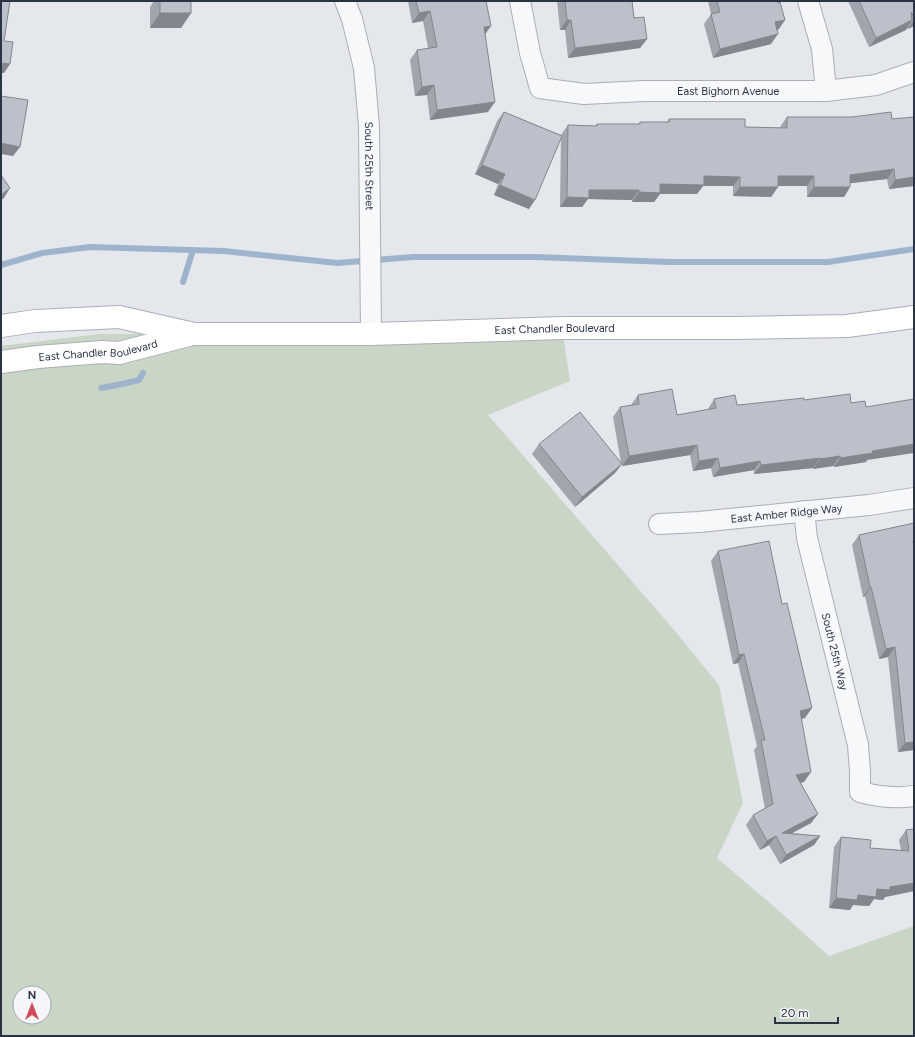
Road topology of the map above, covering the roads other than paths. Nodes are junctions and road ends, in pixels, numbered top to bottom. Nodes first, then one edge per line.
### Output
1 (345, 1) edge
2 (520, 1) edge
3 (808, 1) edge
4 (914, 72) edge
5 (826, 90) junction
6 (914, 317) edge
7 (1, 326) edge
8 (194, 334) junction
9 (371, 334) junction
10 (1, 362) edge
11 (914, 498) edge
12 (804, 511) junction
13 (659, 524) dead end
14 (914, 796) edge

1 - 9 street, South 25th Street
2 - 5 street, East Bighorn Avenue
3 - 5 street
4 - 5 street, East Bighorn Avenue
6 - 9 main road, East Chandler Boulevard
7 - 8 main road, East Chandler Boulevard
8 - 9 main road, East Chandler Boulevard
8 - 10 main road, East Chandler Boulevard
11 - 12 street, East Amber Ridge Way
12 - 13 street, East Amber Ridge Way
12 - 14 street, South 25th Way

